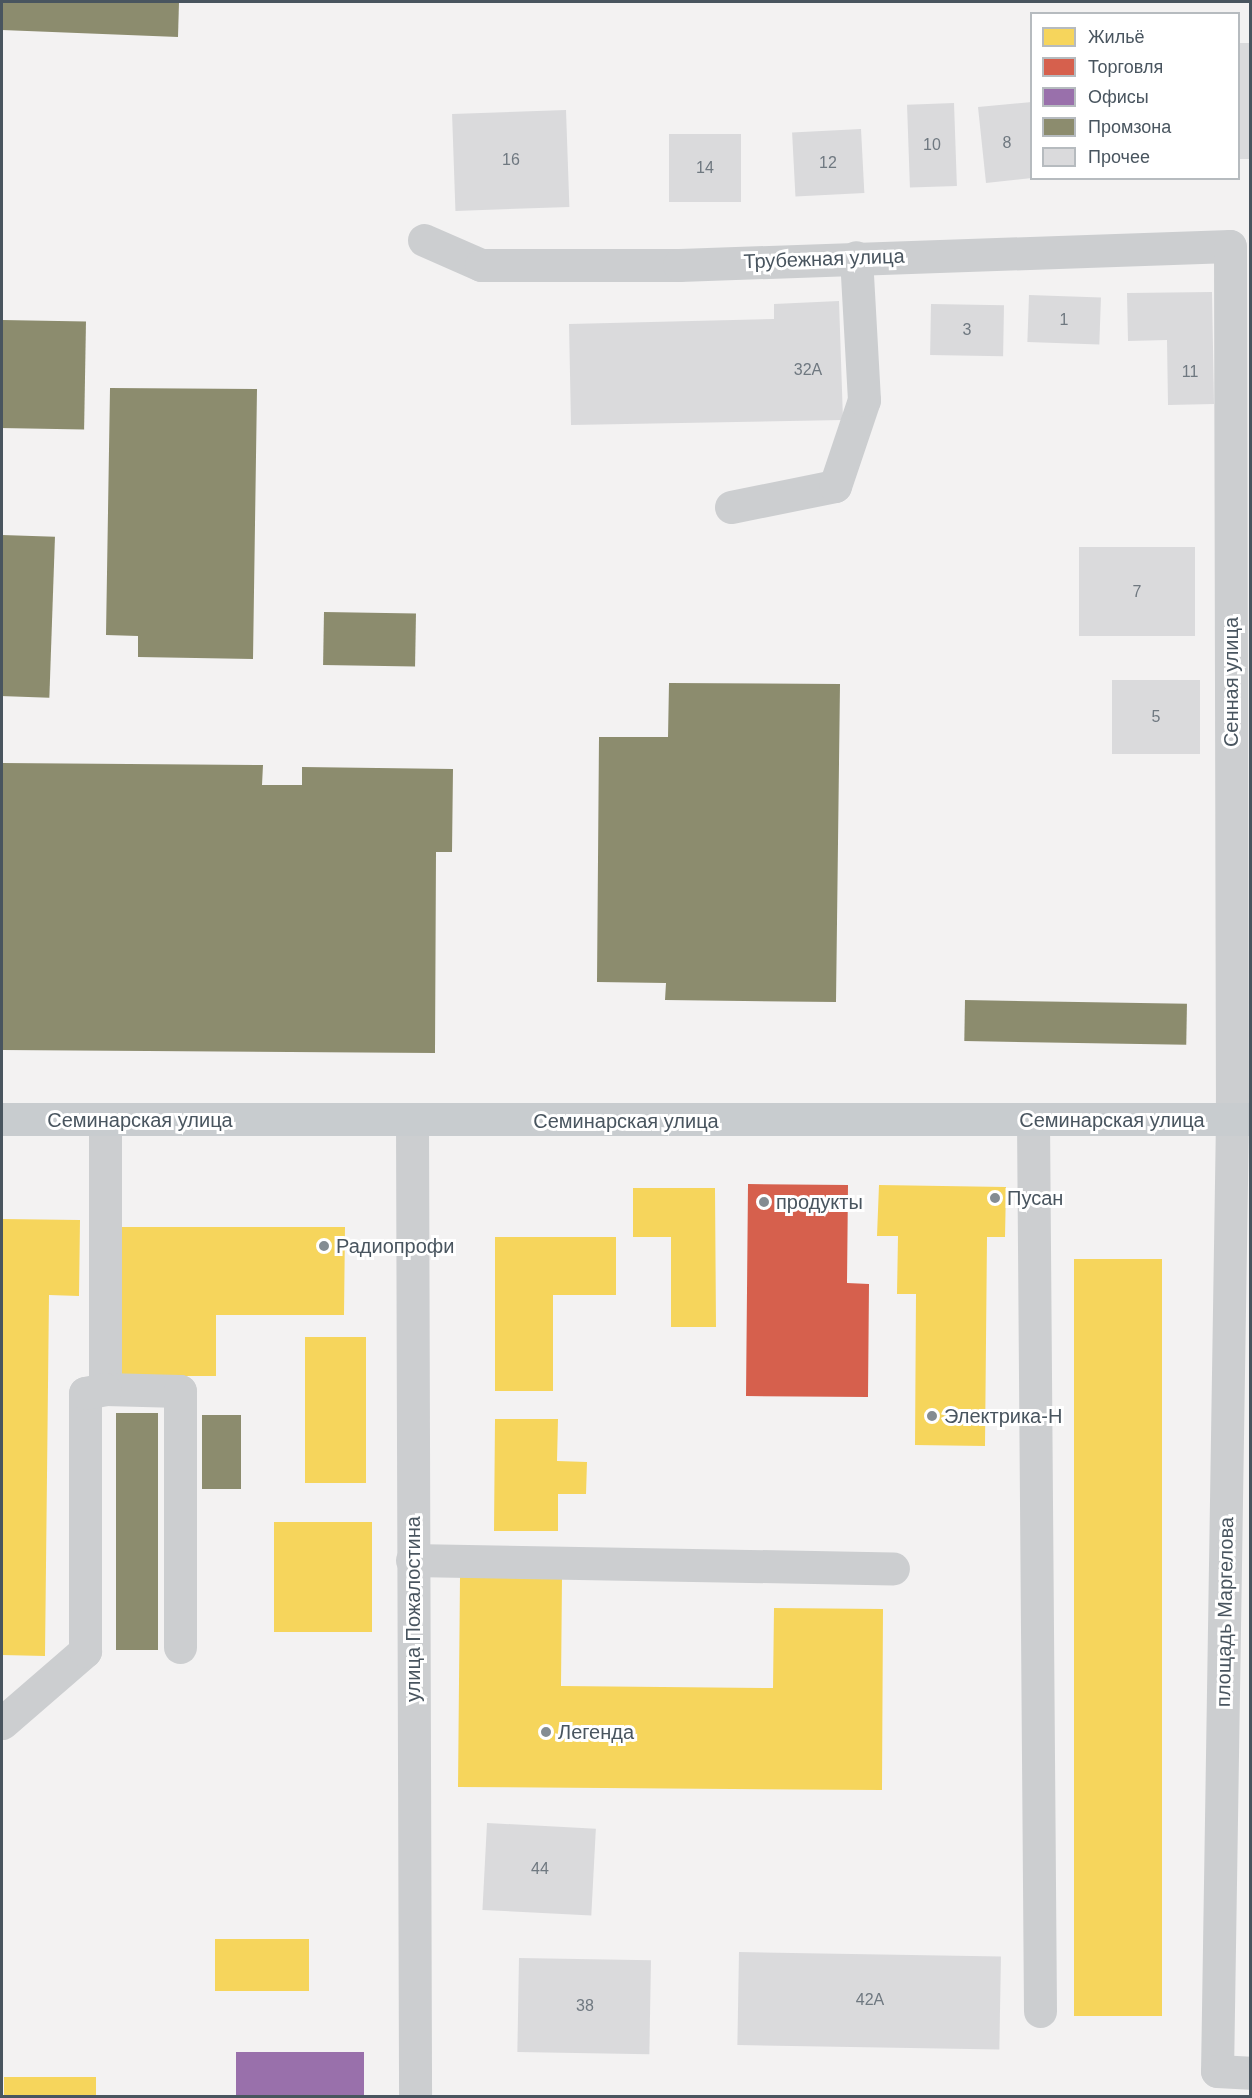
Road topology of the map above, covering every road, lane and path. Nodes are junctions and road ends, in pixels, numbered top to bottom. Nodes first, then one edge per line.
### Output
1 (424, 240) dead end
2 (1230, 246) joint
3 (856, 257) junction
4 (731, 507) dead end
5 (2, 1119) edge
6 (1241, 1119) edge
7 (105, 1120) junction
8 (1032, 1120) junction
9 (412, 1122) junction
10 (105, 1389) junction
11 (412, 1560) junction
12 (893, 1568) dead end
13 (180, 1647) dead end
14 (2, 1724) edge
15 (1040, 2011) dead end
16 (1251, 2073) edge
17 (416, 2097) edge

1 - 3 street, Трубежная улица
2 - 3 street, Трубежная улица
2 - 6 street, Сенная улица
3 - 4 street
5 - 7 main road, Семинарская улица
6 - 8 main road, Семинарская улица
6 - 16 street, площадь Маргелова
7 - 9 main road, Семинарская улица
7 - 10 street
8 - 9 main road, Семинарская улица
8 - 15 street
9 - 11 street, улица Пожалостина
10 - 13 street
10 - 14 street
11 - 12 street
11 - 17 street, улица Пожалостина

